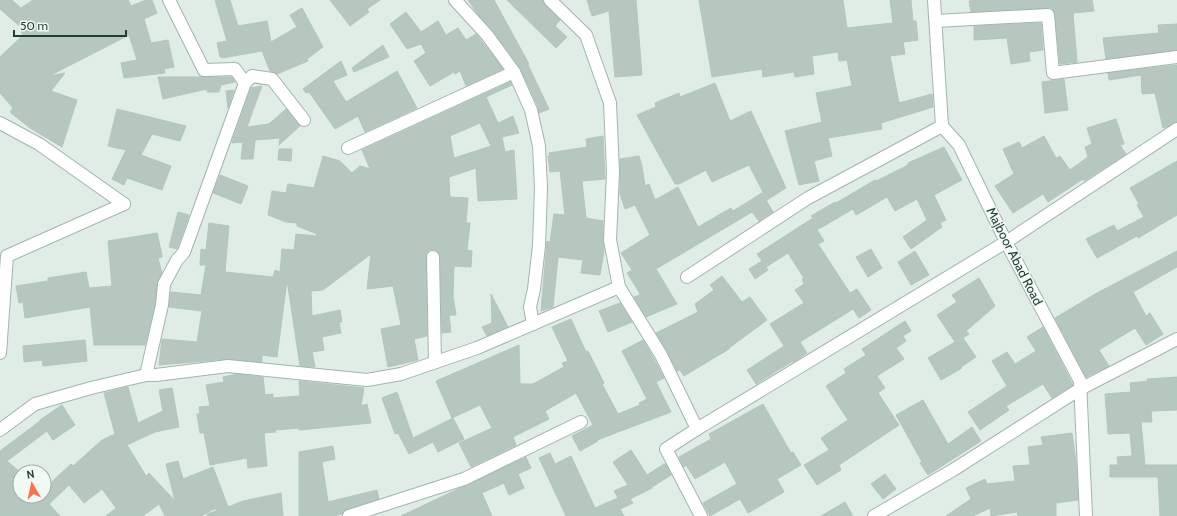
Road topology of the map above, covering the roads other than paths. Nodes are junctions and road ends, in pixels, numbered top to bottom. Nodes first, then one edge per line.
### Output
1 (169, 0) edge
2 (455, 0) edge
3 (550, 0) edge
4 (934, 0) edge
5 (936, 21) junction
6 (1177, 57) edge
7 (514, 72) junction
8 (246, 83) junction
9 (304, 120) dead end
10 (0, 123) edge
11 (942, 126) junction
12 (1177, 129) edge
13 (348, 148) dead end
14 (1006, 242) junction
15 (433, 257) dead end
16 (687, 277) dead end
17 (619, 287) junction
18 (533, 324) junction
19 (1177, 339) edge
20 (0, 353) edge
21 (435, 362) junction
22 (146, 375) junction
23 (1080, 389) junction
24 (581, 422) dead end
25 (697, 429) junction
26 (0, 430) edge
27 (349, 516) edge
28 (701, 516) edge
29 (874, 516) edge
30 (1086, 516) edge

1 - 8 street
2 - 7 street
3 - 17 street
4 - 5 street
5 - 6 street
5 - 11 street
7 - 13 street
7 - 18 street
8 - 9 street
8 - 22 street
10 - 20 street
11 - 14 street, Majboor Abad Road
11 - 16 street
12 - 14 street
14 - 23 street, Majboor Abad Road
14 - 25 street
15 - 21 street
17 - 18 street
17 - 25 street
18 - 21 street
19 - 23 street
21 - 22 street
22 - 26 street
23 - 29 street
23 - 30 street, Majboor Abad Road
24 - 27 street
25 - 28 street

